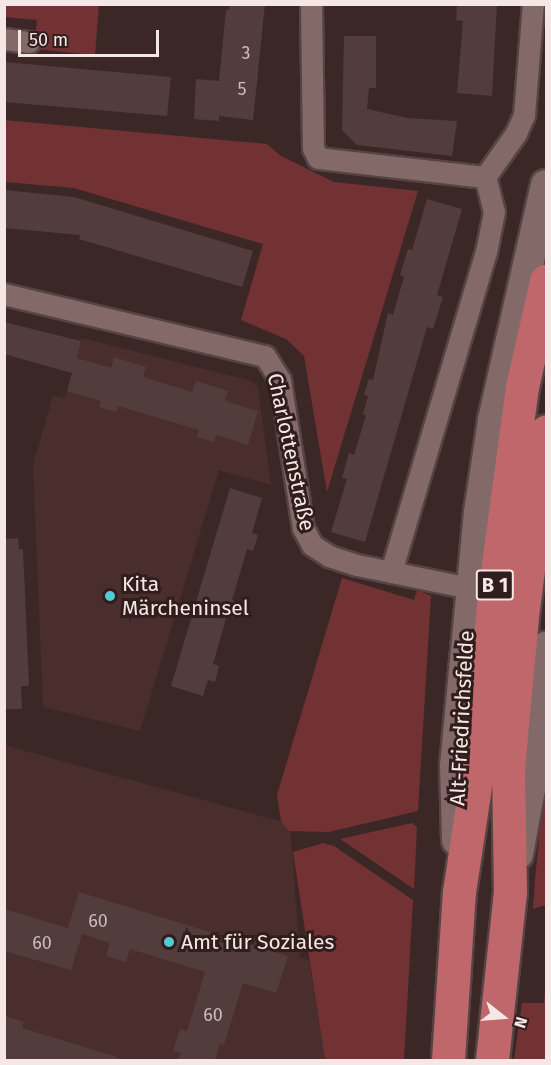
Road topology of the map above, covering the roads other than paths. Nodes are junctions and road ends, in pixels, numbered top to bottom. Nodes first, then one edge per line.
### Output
1 (311, 4) edge
2 (533, 4) edge
3 (4, 39) edge
4 (29, 42) dead end
5 (485, 177) junction
6 (546, 185) edge
7 (546, 281) edge
8 (4, 294) edge
9 (546, 432) edge
10 (391, 572) junction
11 (470, 588) junction
12 (546, 646) edge
13 (459, 892) junction
14 (510, 892) junction
15 (448, 1060) edge
16 (492, 1060) edge

1 - 5 street
2 - 5 street
3 - 4 street
5 - 10 street
6 - 11 main road, Alt-Friedrichsfelde
7 - 13 main road, Alt-Friedrichsfelde / B 1
8 - 10 street, Charlottenstraße
9 - 14 main road, B 1
10 - 11 street, Charlottenstraße
11 - 13 main road, Alt-Friedrichsfelde
12 - 14 main road
13 - 15 main road, B 1
14 - 16 main road, B 1

